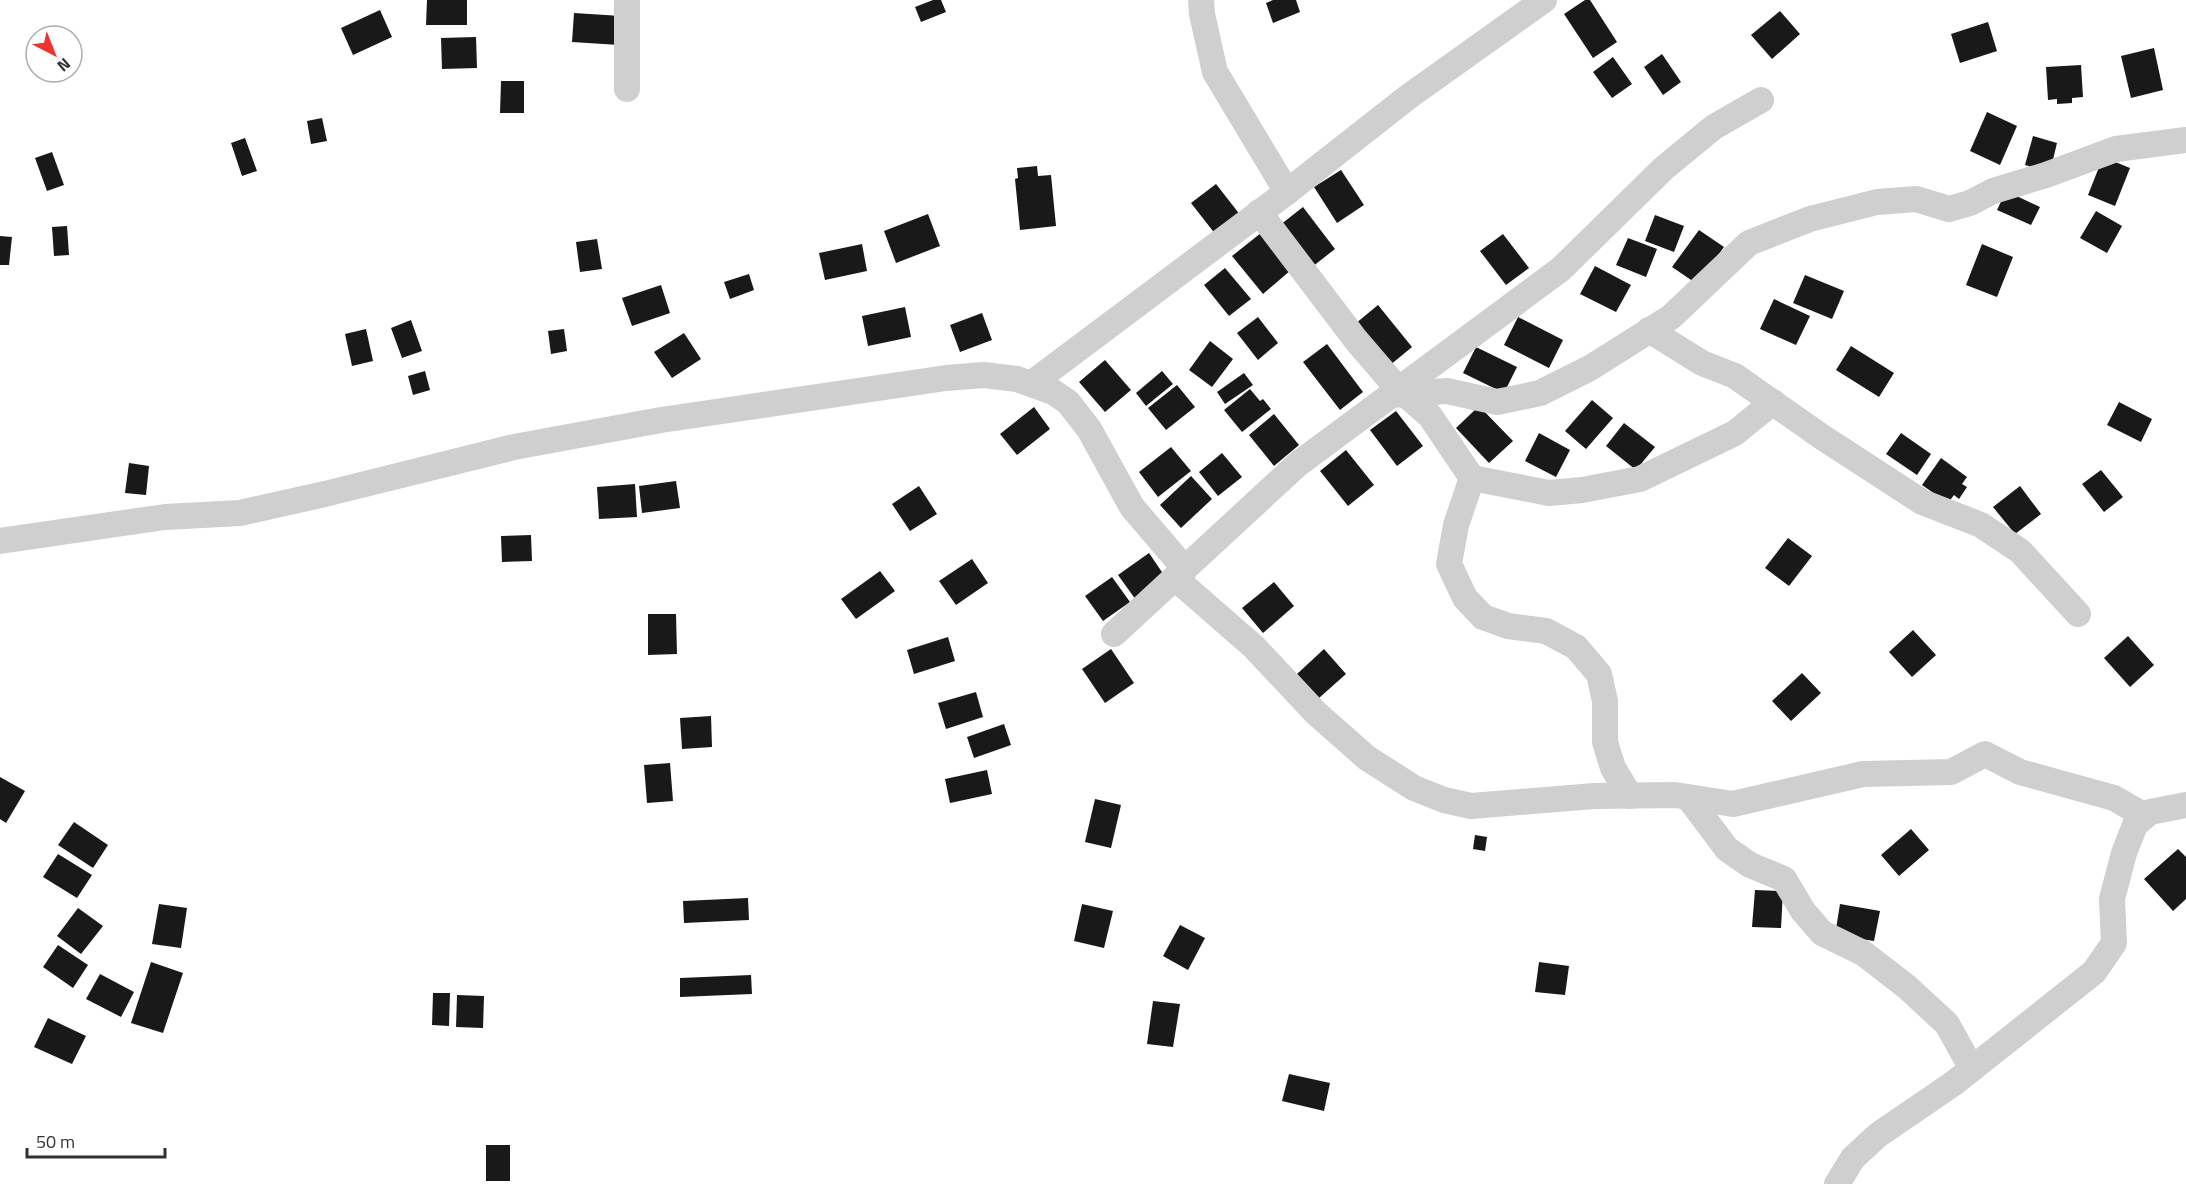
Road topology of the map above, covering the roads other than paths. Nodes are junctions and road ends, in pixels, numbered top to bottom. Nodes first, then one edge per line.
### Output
1 (627, 0) edge
2 (1201, 0) edge
3 (1544, 0) edge
4 (627, 89) dead end
5 (1761, 100) dead end
6 (2186, 140) edge
7 (1287, 192) junction
8 (1259, 212) junction
9 (1649, 330) junction
10 (1031, 384) junction
11 (1398, 393) junction
12 (1773, 402) junction
13 (1472, 478) junction
14 (0, 541) edge
15 (1180, 573) junction
16 (2079, 614) dead end
17 (1114, 634) dead end
18 (1630, 796) junction
19 (1688, 797) junction
20 (2186, 805) edge
21 (2145, 816) junction
22 (1972, 1069) junction
23 (1837, 1184) edge

1 - 4 street
2 - 7 street
3 - 7 street
5 - 11 street
6 - 9 street
7 - 8 street
8 - 10 street
8 - 11 street
9 - 11 street
9 - 12 street
10 - 14 street
10 - 15 street
11 - 13 street
11 - 15 street
12 - 13 street
12 - 16 street
13 - 18 street
15 - 17 street
15 - 18 street
18 - 19 street
19 - 21 street
19 - 22 street
20 - 21 street
21 - 22 street
22 - 23 street

